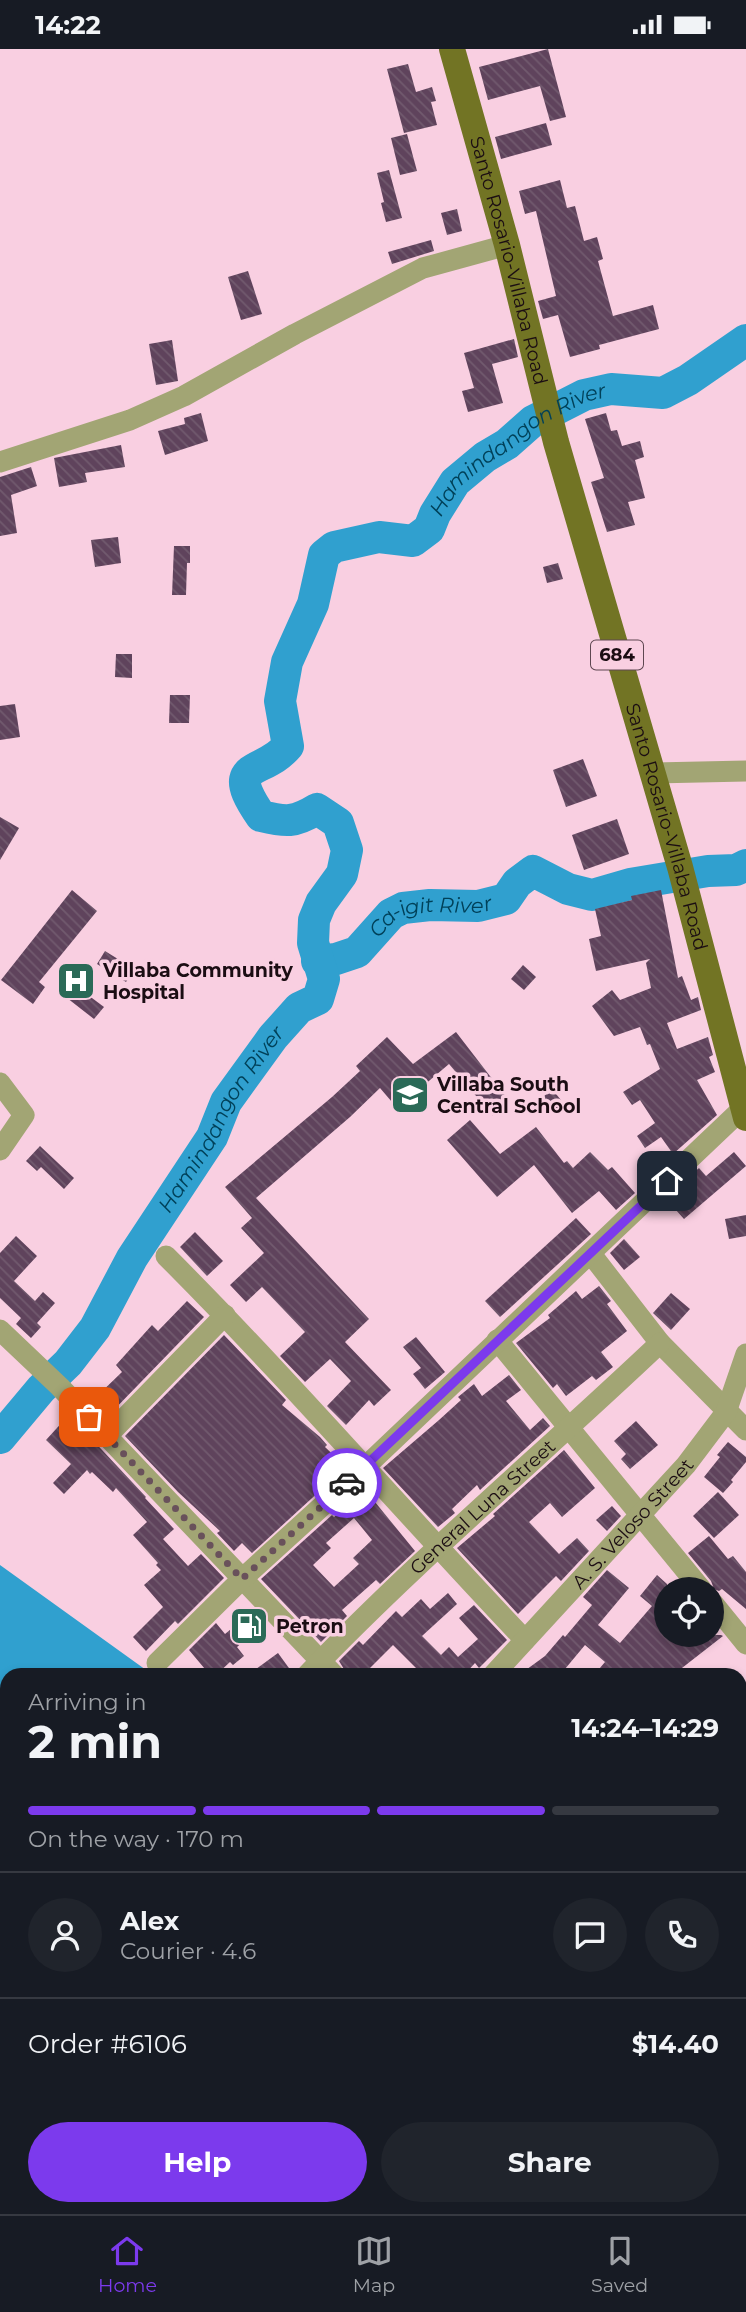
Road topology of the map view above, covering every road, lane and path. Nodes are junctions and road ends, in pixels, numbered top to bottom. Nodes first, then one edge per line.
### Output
1 (452, 49) edge
2 (507, 245) junction
3 (0, 462) edge
4 (746, 771) edge
5 (653, 773) junction
6 (0, 1083) edge
7 (745, 1113) edge
8 (0, 1150) edge
9 (591, 1254) junction
10 (166, 1256) dead end
11 (225, 1315) junction
12 (0, 1330) edge
13 (498, 1340) junction
14 (660, 1343) junction
15 (746, 1355) edge
16 (726, 1412) junction
17 (570, 1428) junction
18 (746, 1430) edge
19 (107, 1436) junction
20 (365, 1467) junction
21 (641, 1515) junction
22 (437, 1548) junction
23 (691, 1577) edge
24 (242, 1579) junction
25 (724, 1617) edge
26 (525, 1640) junction
27 (746, 1644) edge
28 (157, 1663) dead end
29 (318, 1668) edge
30 (322, 1668) edge
31 (499, 1668) edge

1 - 2 main road, Santo Rosario-Villaba Road / 684
2 - 3 street
2 - 5 main road, Santo Rosario-Villaba Road / 684
4 - 5 street
5 - 7 main road, Santo Rosario-Villaba Road / 684
6 - 8 street
7 - 9 street
9 - 13 street
9 - 14 street
10 - 11 street
11 - 19 street
11 - 20 street
12 - 19 street
13 - 17 street
13 - 20 street
14 - 16 street
14 - 17 street, General Luna Street
15 - 16 street, A. S. Veloso Street
16 - 18 street
16 - 21 street, A. S. Veloso Street
17 - 21 street
17 - 22 street, General Luna Street
19 - 24 street
20 - 22 street
20 - 24 street
21 - 23 street
21 - 26 street, A. S. Veloso Street
22 - 26 street
22 - 30 street, General Luna Street
24 - 28 street
24 - 29 street
25 - 27 street
26 - 31 street, A. S. Veloso Street

